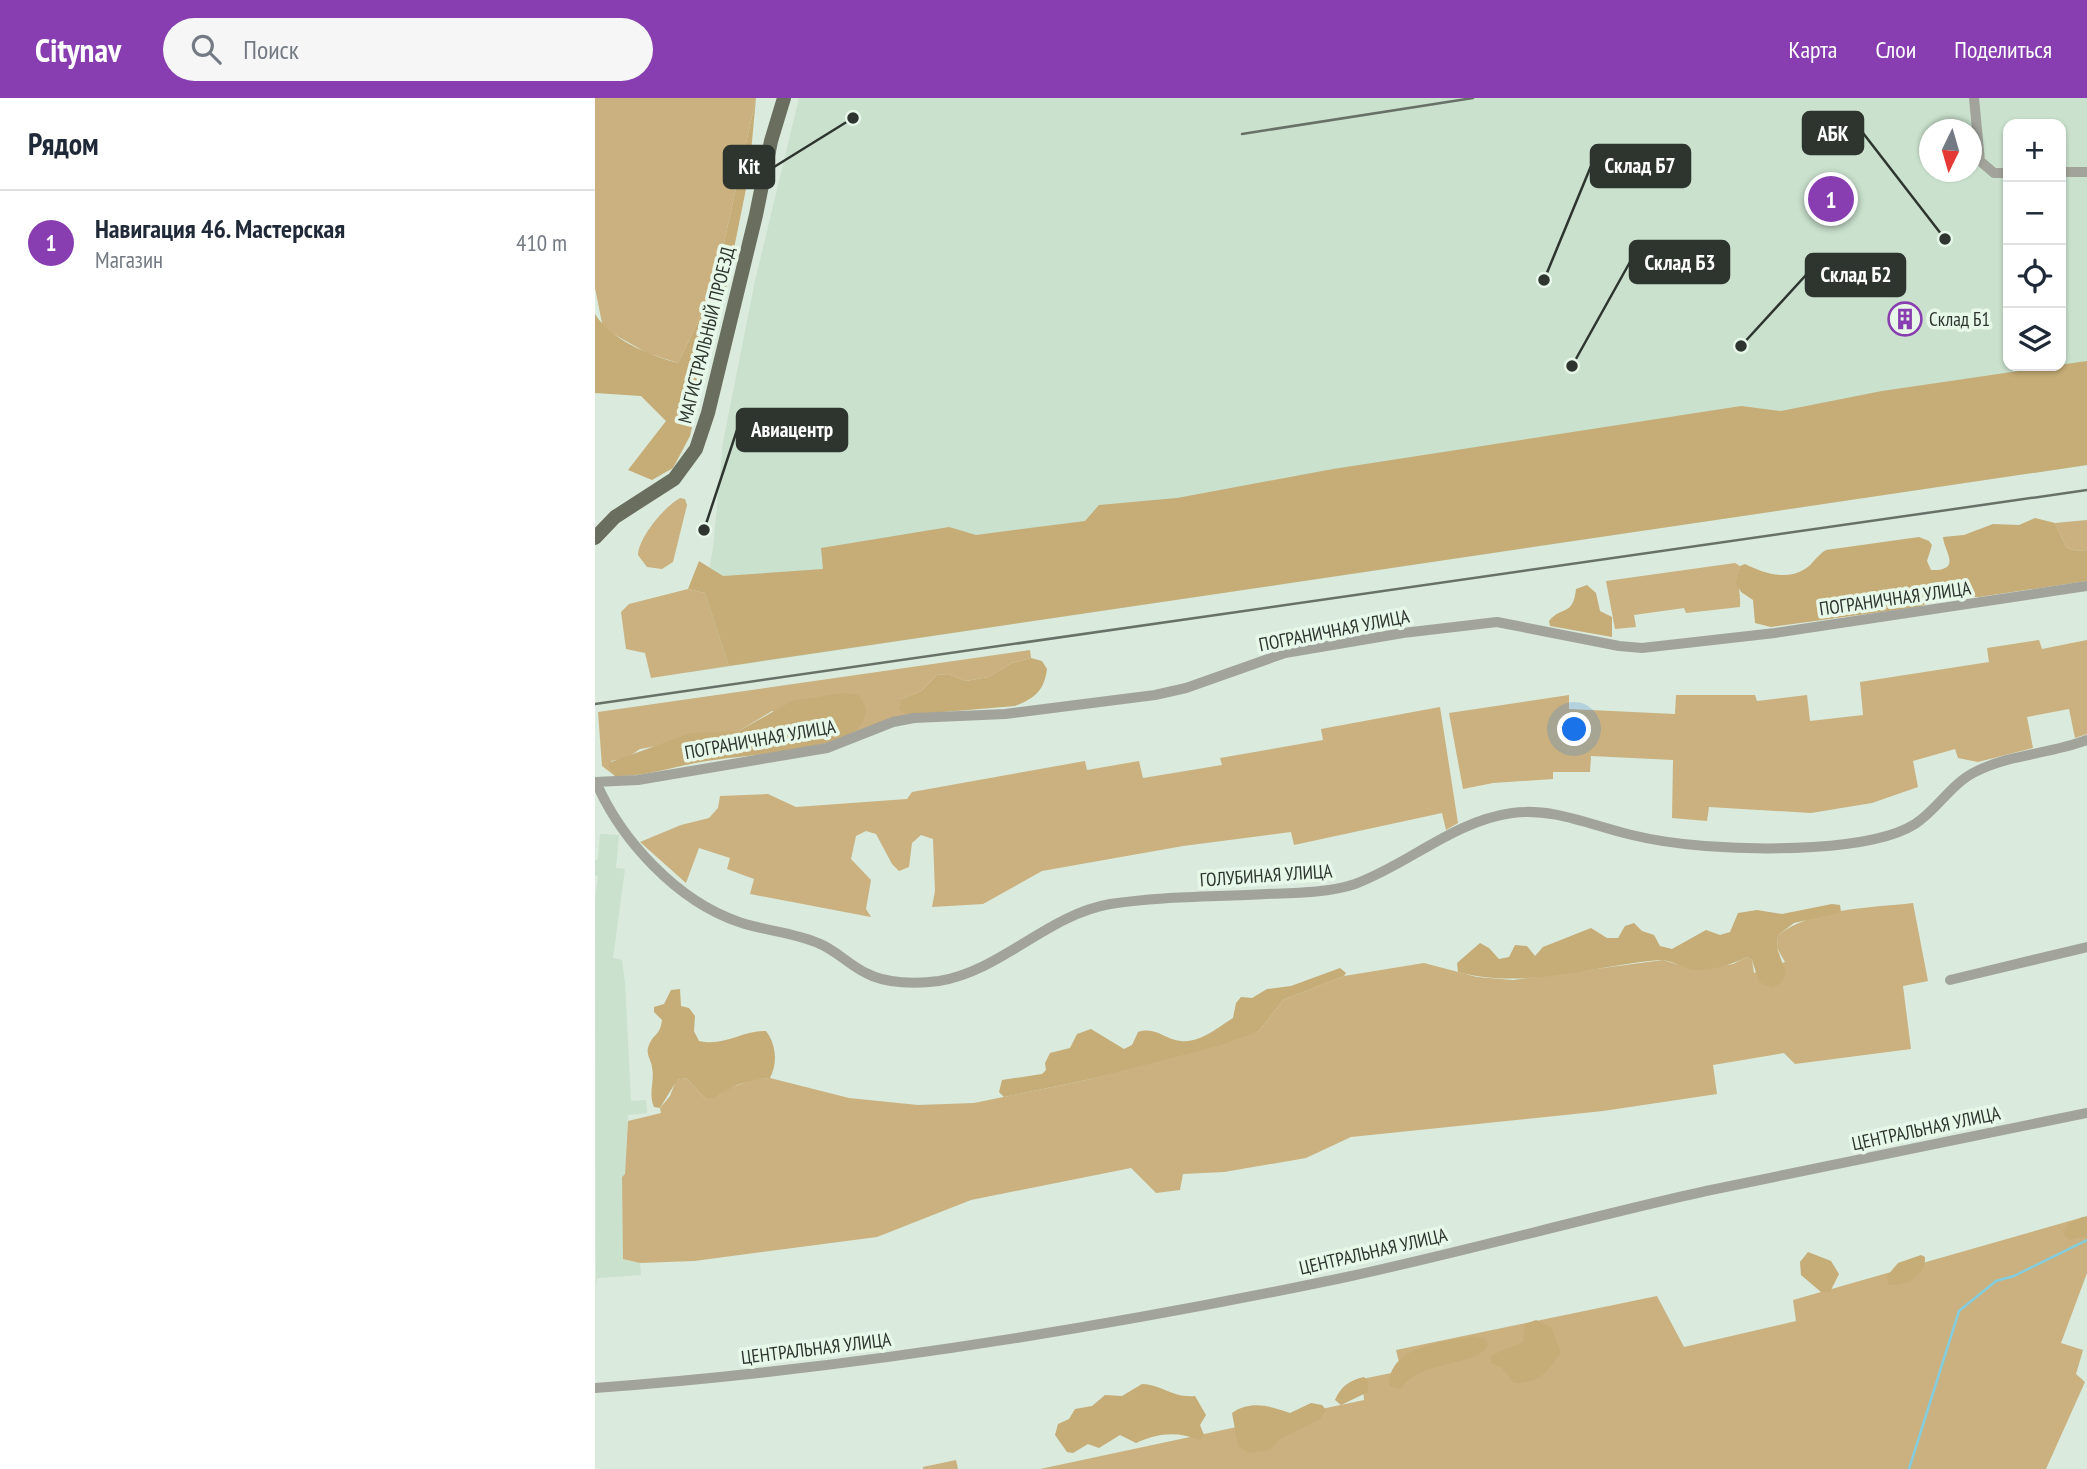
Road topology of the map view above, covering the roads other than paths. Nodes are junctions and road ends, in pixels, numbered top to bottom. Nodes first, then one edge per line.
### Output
1 (784, 98) edge
2 (1974, 98) edge
3 (2066, 172) edge
4 (2087, 172) edge
5 (2003, 173) edge
6 (595, 538) edge
7 (2087, 586) edge
8 (2087, 740) edge
9 (595, 782) edge
10 (2087, 947) edge
11 (1950, 980) dead end
12 (2087, 1113) edge
13 (595, 1388) edge

1 - 6 main road, МАГИСТРАЛЬНЫЙ ПРОЕЗД
2 - 5 street
3 - 4 street
7 - 9 street, ПОГРАНИЧНАЯ УЛИЦА
8 - 9 street, ГОЛУБИНАЯ УЛИЦА
10 - 11 street
12 - 13 street, ЦЕНТРАЛЬНАЯ УЛИЦА

